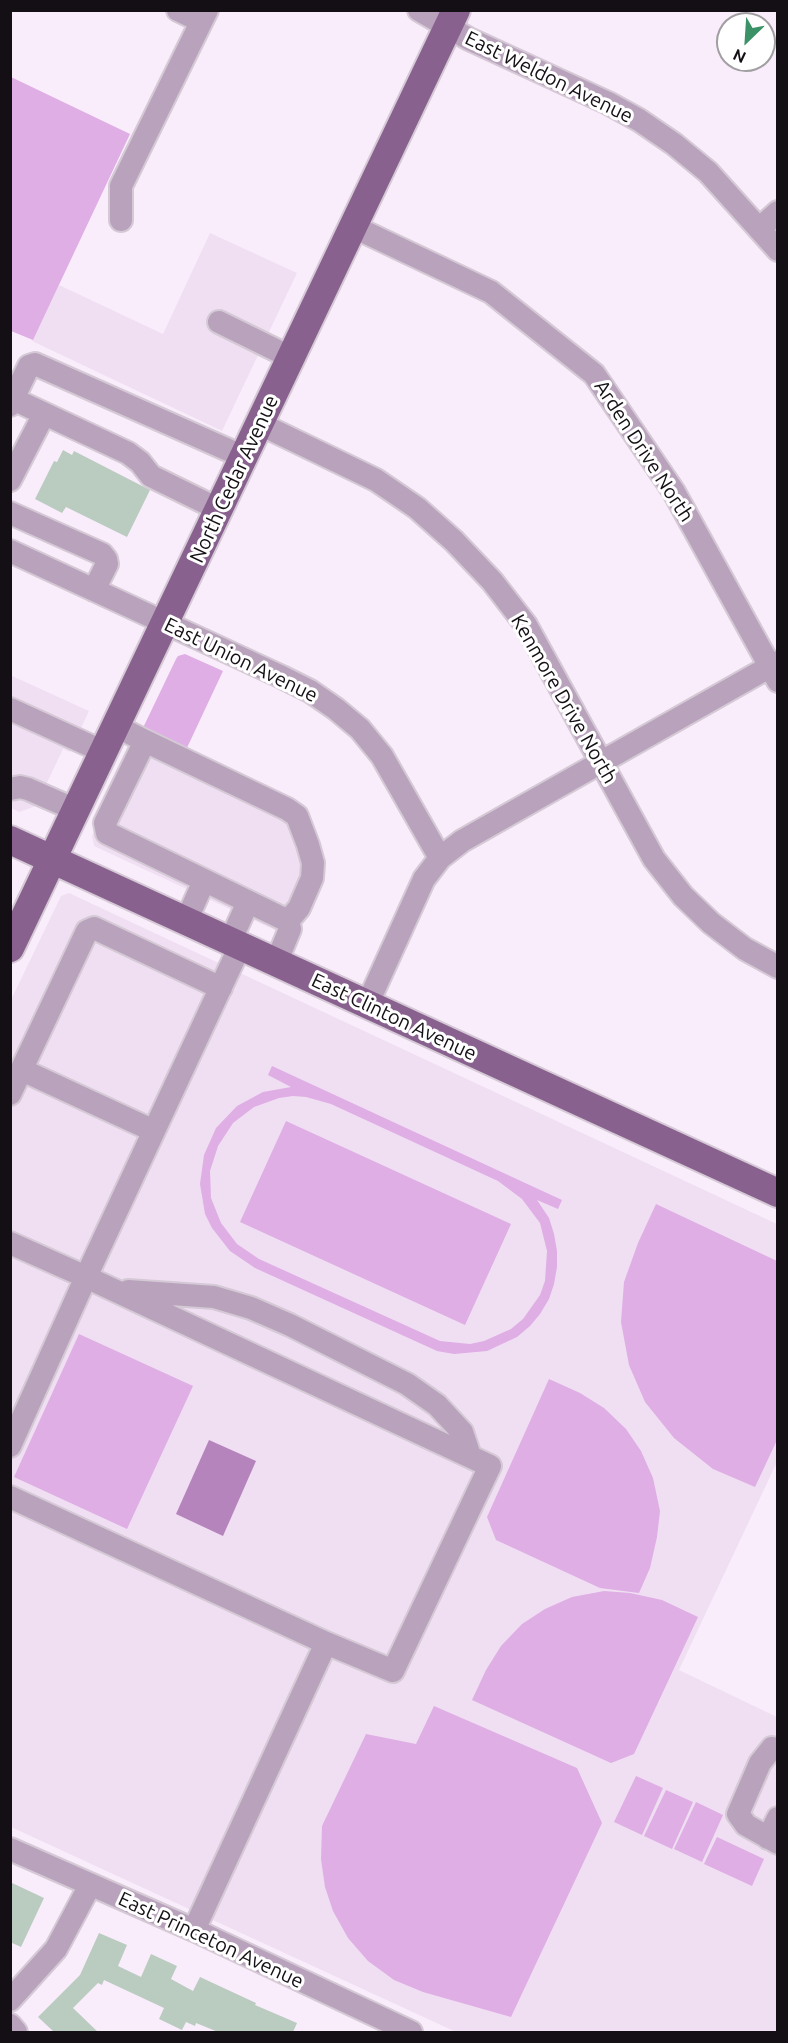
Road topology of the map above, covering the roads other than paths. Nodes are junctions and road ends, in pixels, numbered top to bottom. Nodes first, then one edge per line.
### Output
1 (178, 10) edge
2 (419, 10) edge
3 (204, 16) edge
4 (452, 19) edge
5 (777, 212) edge
6 (120, 220) dead end
7 (354, 227) junction
8 (759, 229) junction
9 (777, 250) edge
10 (219, 322) dead end
11 (292, 358) junction
12 (12, 402) edge
13 (44, 414) junction
14 (260, 424) junction
15 (244, 457) junction
16 (10, 480) edge
17 (220, 510) junction
18 (10, 513) edge
19 (10, 551) edge
20 (94, 590) junction
21 (165, 622) junction
22 (775, 670) edge
23 (10, 709) edge
24 (116, 726) junction
25 (146, 741) junction
26 (104, 752) junction
27 (601, 763) junction
28 (10, 789) edge
29 (76, 810) junction
30 (10, 840) edge
31 (440, 858) junction
32 (53, 860) junction
33 (204, 880) junction
34 (248, 902) junction
35 (186, 921) junction
36 (288, 921) junction
37 (235, 944) junction
38 (10, 948) edge
39 (276, 963) junction
40 (777, 967) edge
41 (220, 988) junction
42 (367, 1005) junction
43 (22, 1070) junction
44 (10, 1094) edge
45 (154, 1131) junction
46 (777, 1193) edge
47 (10, 1243) edge
48 (86, 1277) junction
49 (114, 1290) junction
50 (10, 1446) edge
51 (470, 1456) junction
52 (10, 1497) edge
53 (326, 1643) junction
54 (775, 1748) edge
55 (774, 1833) edge
56 (10, 1849) edge
57 (90, 1885) junction
58 (194, 1930) junction
59 (10, 2000) edge
60 (10, 2025) edge
61 (16, 2032) edge
62 (411, 2032) edge

1 - 3 street
2 - 4 street, East Weldon Avenue
3 - 6 street
4 - 7 main road, North Cedar Avenue
4 - 8 street, East Weldon Avenue
5 - 8 street
7 - 11 main road, North Cedar Avenue
7 - 22 street, Arden Drive North
8 - 9 street, East Weldon Avenue
10 - 11 street
11 - 14 main road, North Cedar Avenue
12 - 13 street
12 - 15 street
13 - 16 street
13 - 17 street
14 - 15 main road, North Cedar Avenue
14 - 27 street, Kenmore Drive North
15 - 17 main road, North Cedar Avenue
17 - 21 main road, North Cedar Avenue
18 - 20 street
19 - 20 street, East Union Avenue
20 - 21 street, East Union Avenue
21 - 24 main road, North Cedar Avenue
21 - 31 street, East Union Avenue
22 - 27 street
23 - 26 street
24 - 25 street
24 - 26 main road, North Cedar Avenue
25 - 33 street
25 - 36 street
26 - 29 main road, North Cedar Avenue
27 - 31 street
27 - 40 street, Kenmore Drive North
28 - 29 street
29 - 32 main road, North Cedar Avenue
30 - 32 main road, East Clinton Avenue
31 - 42 street
32 - 35 main road, East Clinton Avenue
32 - 38 main road, North Cedar Avenue
33 - 34 street
33 - 35 street
34 - 36 street
34 - 37 street
35 - 37 main road, East Clinton Avenue
36 - 39 street
37 - 39 main road, East Clinton Avenue
37 - 41 street
39 - 42 main road, East Clinton Avenue
41 - 43 street
41 - 45 street
42 - 46 main road, East Clinton Avenue
43 - 44 street
43 - 45 street
45 - 48 street
47 - 48 street
48 - 49 street
48 - 50 street
49 - 51 street
49 - 51 street
51 - 53 street
52 - 53 street
53 - 58 street
54 - 55 street
56 - 57 street, East Princeton Avenue
57 - 58 street, East Princeton Avenue
57 - 59 street
58 - 62 street, East Princeton Avenue
60 - 61 street

